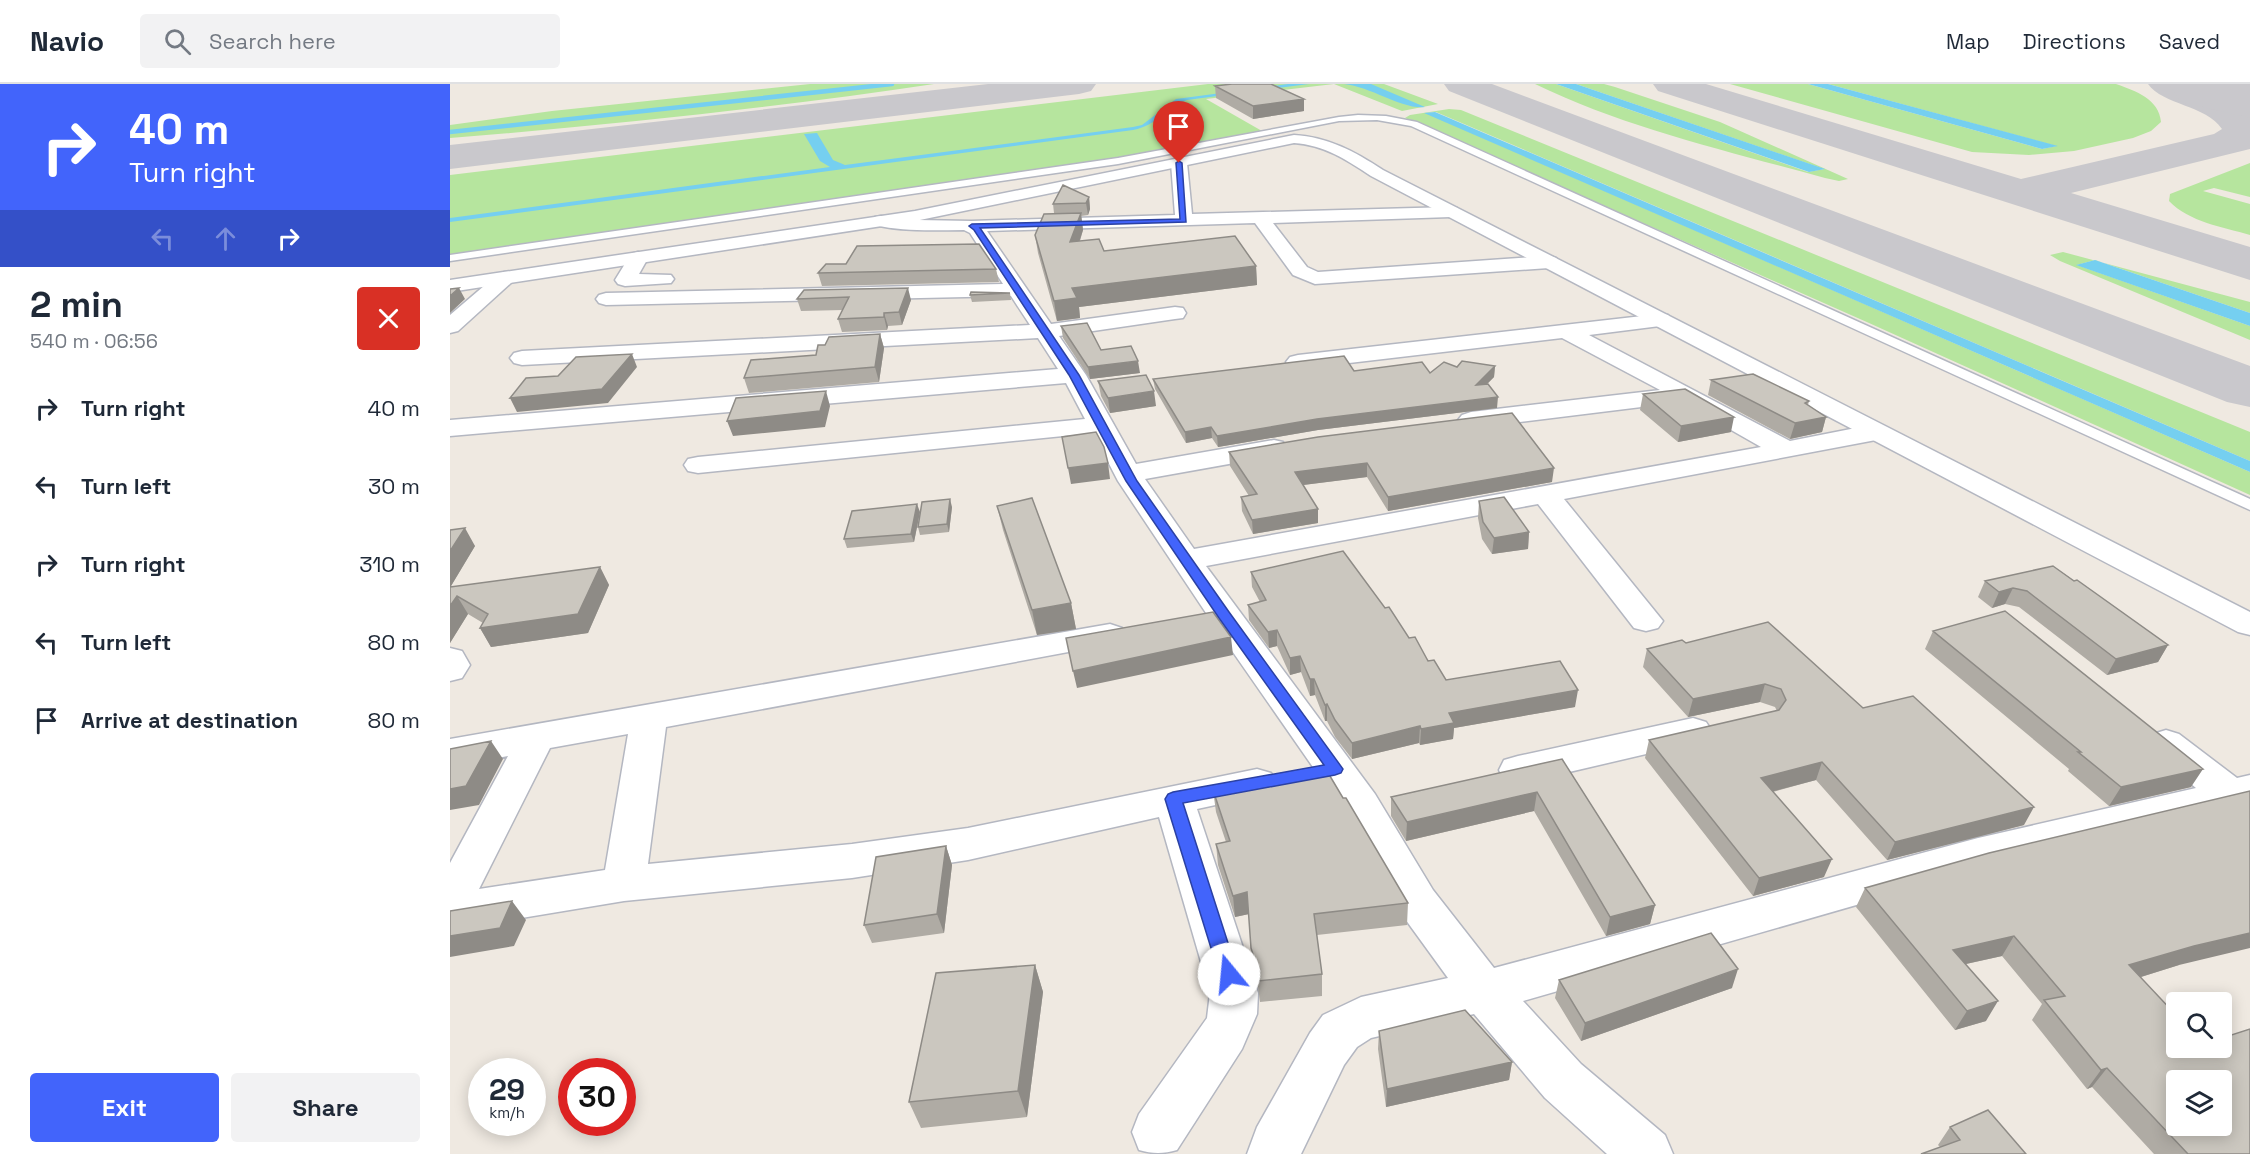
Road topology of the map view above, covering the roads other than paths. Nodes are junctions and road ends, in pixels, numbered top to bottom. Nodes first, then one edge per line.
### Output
1 (1179, 163) junction
2 (1451, 212) junction
3 (1261, 219) junction
4 (881, 221) junction
5 (1184, 221) junction
6 (972, 226) junction
7 (450, 258) edge
8 (638, 258) junction
9 (1549, 262) junction
10 (1001, 276) junction
11 (747, 277) dead end
12 (505, 278) junction
13 (450, 286) edge
14 (606, 299) dead end
15 (1175, 313) dead end
16 (1660, 320) junction
17 (450, 326) edge
18 (1046, 331) junction
19 (1567, 332) junction
20 (522, 357) dead end
21 (1282, 364) edge
22 (1087, 383) junction
23 (1686, 394) junction
24 (1443, 424) edge
25 (1101, 425) junction
26 (450, 428) edge
27 (1876, 432) junction
28 (1296, 444) edge
29 (1786, 450) junction
30 (698, 465) dead end
31 (1128, 474) junction
32 (1544, 493) junction
33 (2250, 506) edge
34 (1186, 560) junction
35 (1224, 615) junction
36 (1189, 621) edge
37 (1646, 621) dead end
38 (2250, 625) edge
39 (1142, 630) edge
40 (450, 659) edge
41 (450, 670) edge
42 (649, 719) junction
43 (2137, 720) edge
44 (1725, 724) edge
45 (537, 736) junction
46 (450, 753) edge
47 (1308, 774) junction
48 (1486, 777) edge
49 (2240, 792) edge
50 (1173, 799) junction
51 (624, 884) junction
52 (450, 904) edge
53 (450, 912) edge
54 (1484, 991) junction
55 (1158, 1132) dead end
56 (1274, 1154) edge
57 (1646, 1154) edge

1 - 2 street
1 - 4 street
1 - 5 street
2 - 3 street
2 - 9 street
3 - 5 street
3 - 9 street
4 - 6 street
4 - 8 street
5 - 6 street
6 - 10 street
7 - 33 lane
8 - 11 street
8 - 12 street
9 - 16 street
10 - 14 street
10 - 18 street
12 - 13 street
12 - 17 street
15 - 18 street
16 - 19 street
16 - 27 street
18 - 20 street
18 - 22 street
19 - 21 street
19 - 23 street
22 - 25 street
22 - 26 street
23 - 24 street
23 - 29 street
25 - 30 street
25 - 31 street
27 - 29 street
27 - 38 street
28 - 31 street
29 - 32 street
31 - 34 street
32 - 34 street
32 - 37 street
34 - 35 street
35 - 36 street
35 - 47 street
39 - 42 street
40 - 41 street
42 - 45 street
42 - 51 street
43 - 49 street
44 - 48 street
45 - 46 street
45 - 52 street
47 - 50 street
47 - 54 street
49 - 54 street
50 - 51 street
50 - 55 street
51 - 53 street
54 - 56 street
54 - 57 street

